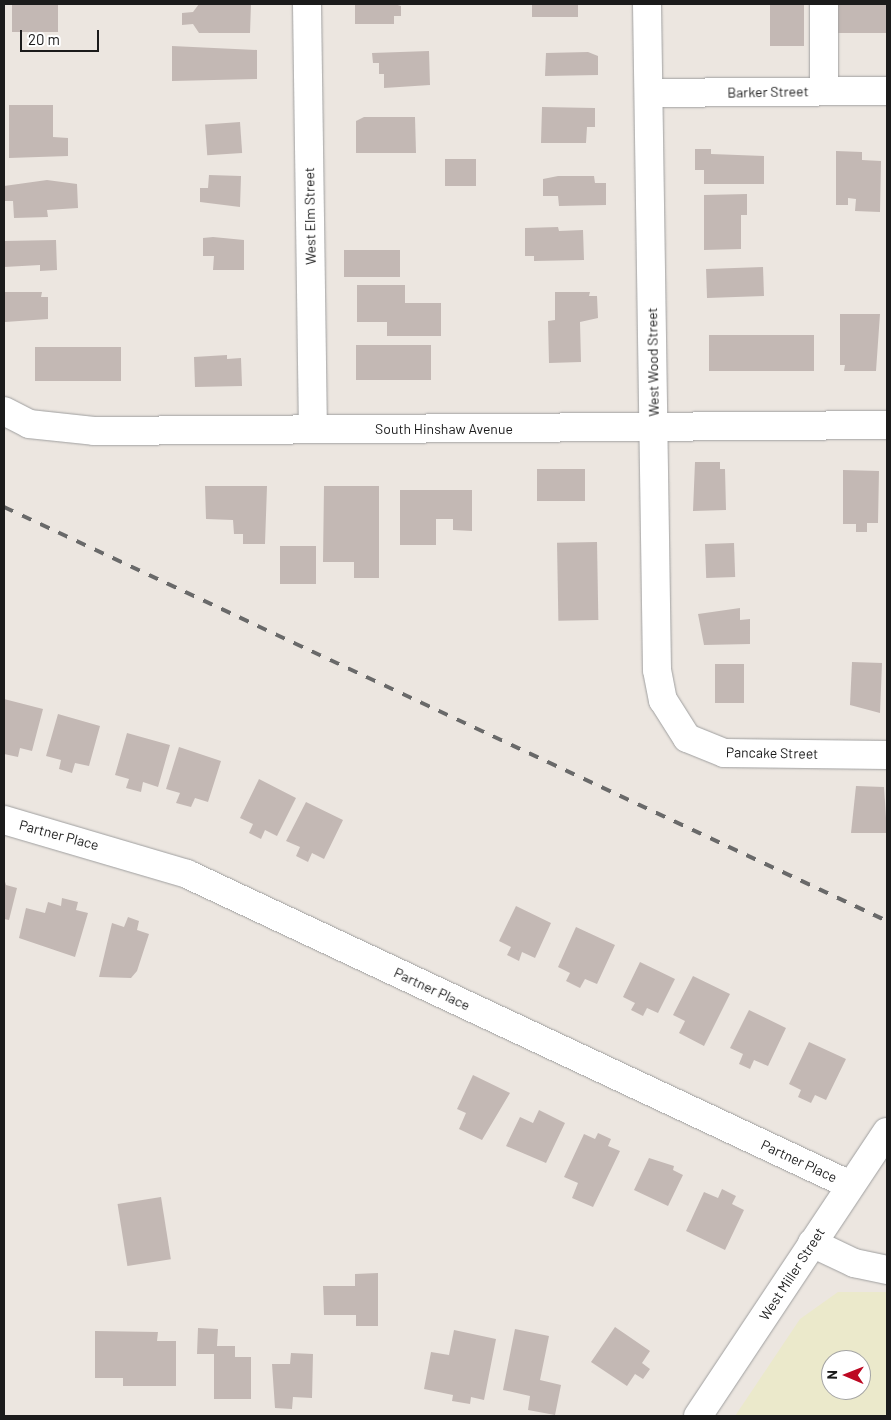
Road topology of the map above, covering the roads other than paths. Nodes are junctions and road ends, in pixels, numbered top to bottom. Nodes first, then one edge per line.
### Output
1 (307, 4) edge
2 (647, 4) edge
3 (824, 4) edge
4 (824, 91) junction
5 (887, 91) edge
6 (649, 93) junction
7 (4, 411) edge
8 (887, 425) edge
9 (313, 428) junction
10 (654, 430) junction
11 (670, 718) joint
12 (887, 755) edge
13 (4, 820) edge
14 (887, 1132) edge
15 (850, 1185) junction
16 (812, 1243) junction
17 (887, 1270) edge
18 (698, 1416) edge

1 - 9 street, West Elm Street
2 - 6 street, West Wood Street
3 - 4 street
4 - 5 street, Barker Street
4 - 6 street, Barker Street
6 - 10 street, West Wood Street
7 - 9 street, South Hinshaw Avenue
8 - 10 street, South Hinshaw Avenue
9 - 10 street, South Hinshaw Avenue
10 - 11 street, West Wood Street
11 - 12 street, Pancake Street
13 - 15 street, Partner Place
14 - 15 street, West Miller Street
15 - 16 street, West Miller Street
16 - 17 street
16 - 18 street, West Miller Street

